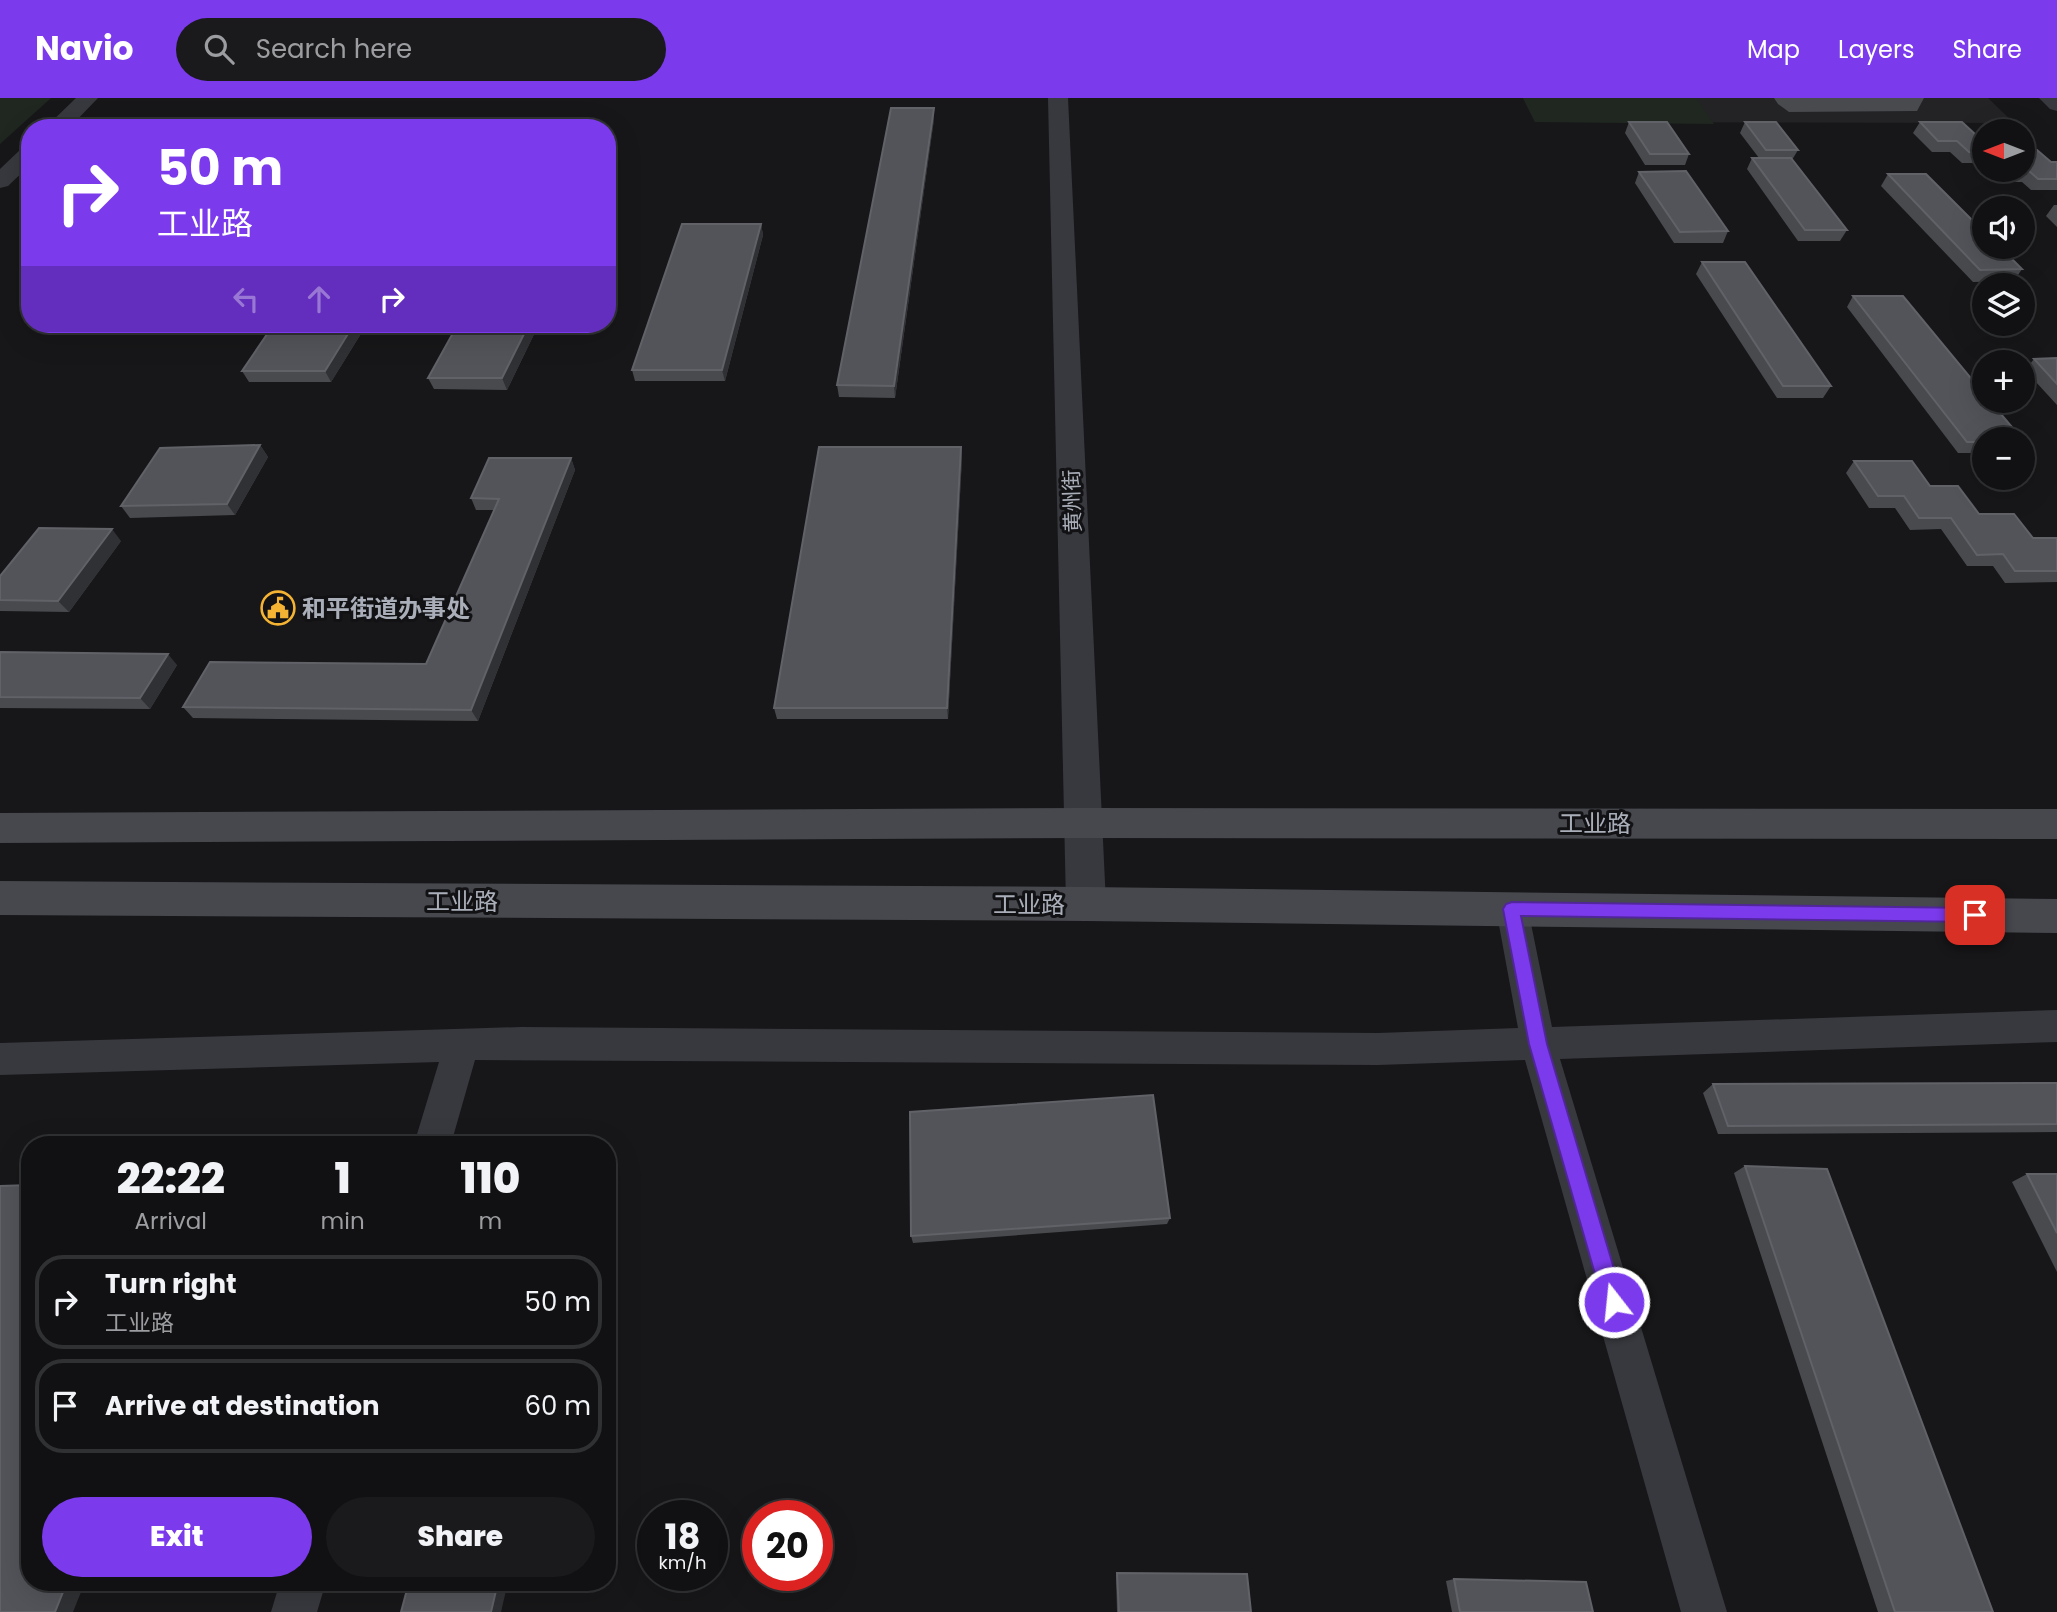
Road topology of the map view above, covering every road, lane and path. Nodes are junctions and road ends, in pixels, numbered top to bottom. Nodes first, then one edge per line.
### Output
1 (88, 98) edge
2 (1058, 98) edge
3 (2049, 98) edge
4 (2057, 105) edge
5 (66, 119) edge
6 (21, 161) edge
7 (0, 181) edge
8 (1084, 823) junction
9 (2057, 824) edge
10 (0, 828) edge
11 (0, 898) edge
12 (1086, 904) junction
13 (1512, 909) junction
14 (2057, 916) edge
15 (2057, 1026) edge
16 (462, 1044) junction
17 (1538, 1044) junction
18 (0, 1059) edge
19 (435, 1136) edge
20 (300, 1591) edge
21 (294, 1612) edge
22 (1704, 1612) edge

1 - 5 street
2 - 8 street, 黄州街
3 - 4 street
6 - 7 street
8 - 9 main road, 工业路
8 - 10 main road, 工业路
8 - 12 street, 黄州街
11 - 12 main road, 工业路
12 - 13 main road, 工业路
13 - 14 main road, 工业路
13 - 17 lane
15 - 17 lane
16 - 17 lane
16 - 18 lane
16 - 19 lane
17 - 22 lane
20 - 21 lane

